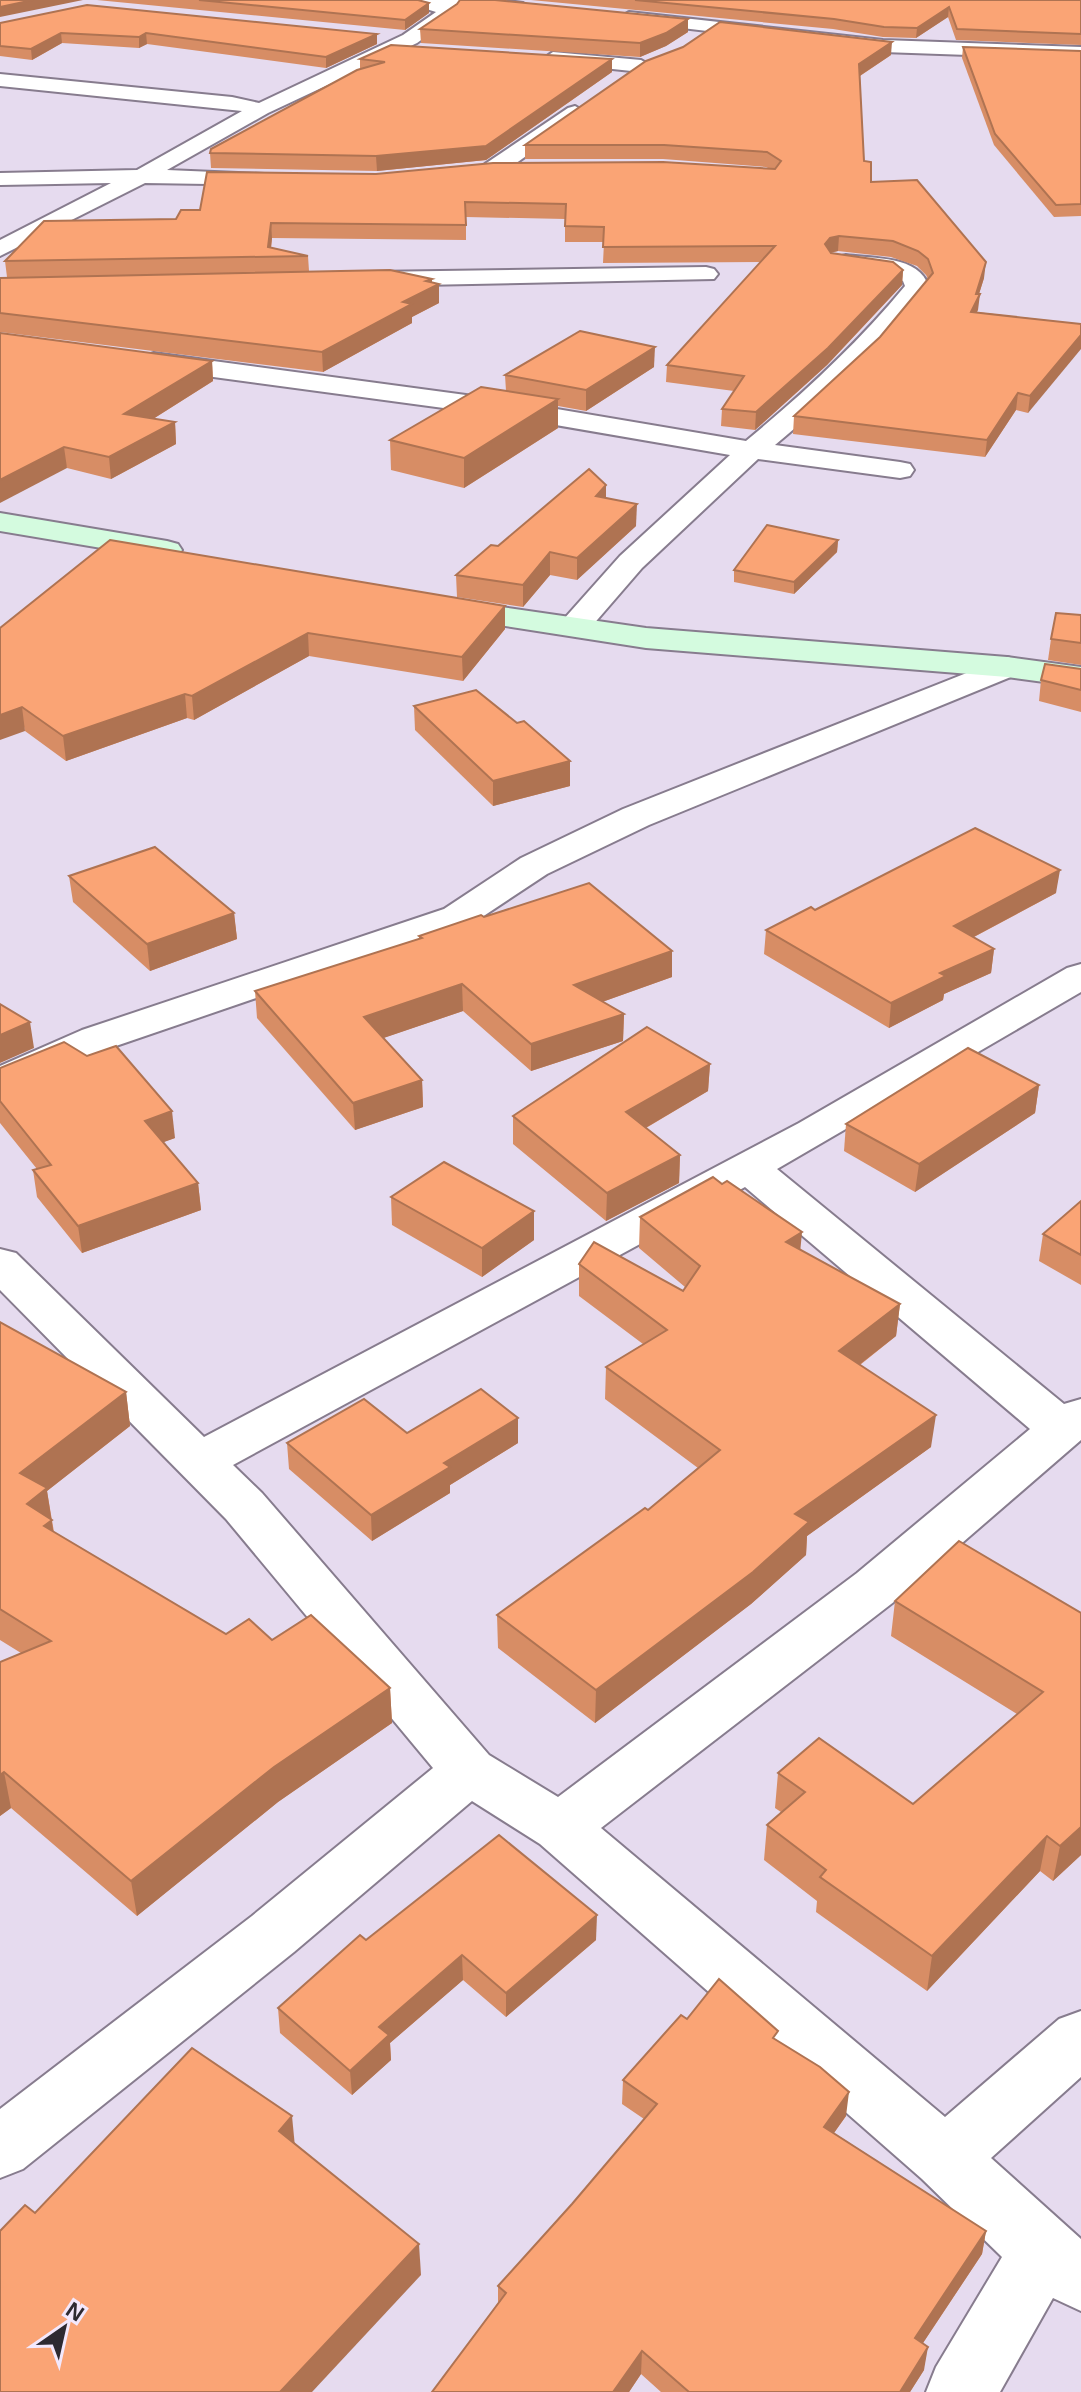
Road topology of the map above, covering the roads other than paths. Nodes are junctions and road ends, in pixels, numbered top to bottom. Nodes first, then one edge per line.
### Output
1 (416, 0) edge
2 (446, 0) edge
3 (541, 9) edge
4 (603, 15) edge
5 (716, 26) junction
6 (685, 46) edge
7 (1081, 53) edge
8 (530, 57) edge
9 (662, 57) edge
10 (641, 66) junction
11 (0, 80) edge
12 (613, 85) edge
13 (590, 101) edge
14 (261, 109) junction
15 (538, 169) edge
16 (141, 176) junction
17 (0, 179) edge
18 (279, 180) edge
19 (0, 249) edge
20 (838, 261) edge
21 (706, 274) dead end
22 (347, 280) edge
23 (129, 358) edge
24 (750, 450) junction
25 (900, 470) dead end
26 (0, 522) edge
27 (196, 556) edge
28 (410, 601) edge
29 (574, 627) junction
30 (1007, 667) junction
31 (1081, 677) edge
32 (1081, 976) edge
33 (0, 1081) edge
34 (748, 1167) junction
35 (0, 1263) edge
36 (1071, 1422) edge
37 (199, 1461) junction
38 (469, 1771) junction
39 (560, 1827) junction
40 (1081, 2038) edge
41 (0, 2148) edge
42 (945, 2158) junction
43 (1062, 2265) edge
44 (961, 2392) edge

1 - 14 street
2 - 3 street
4 - 5 street
5 - 6 street
5 - 7 street
8 - 10 street
9 - 10 street
10 - 12 street
11 - 14 street
13 - 15 street
14 - 16 street
16 - 17 street
16 - 18 street
16 - 19 street
20 - 24 street
21 - 22 street
23 - 24 street
24 - 25 street
24 - 29 street
26 - 27 street
28 - 29 street
29 - 30 street
30 - 31 street
30 - 33 street
32 - 34 street
34 - 36 street
34 - 37 street
35 - 37 street
36 - 39 street
37 - 38 street
38 - 39 street
38 - 41 street
39 - 42 street
40 - 42 street
42 - 43 street
43 - 44 street

